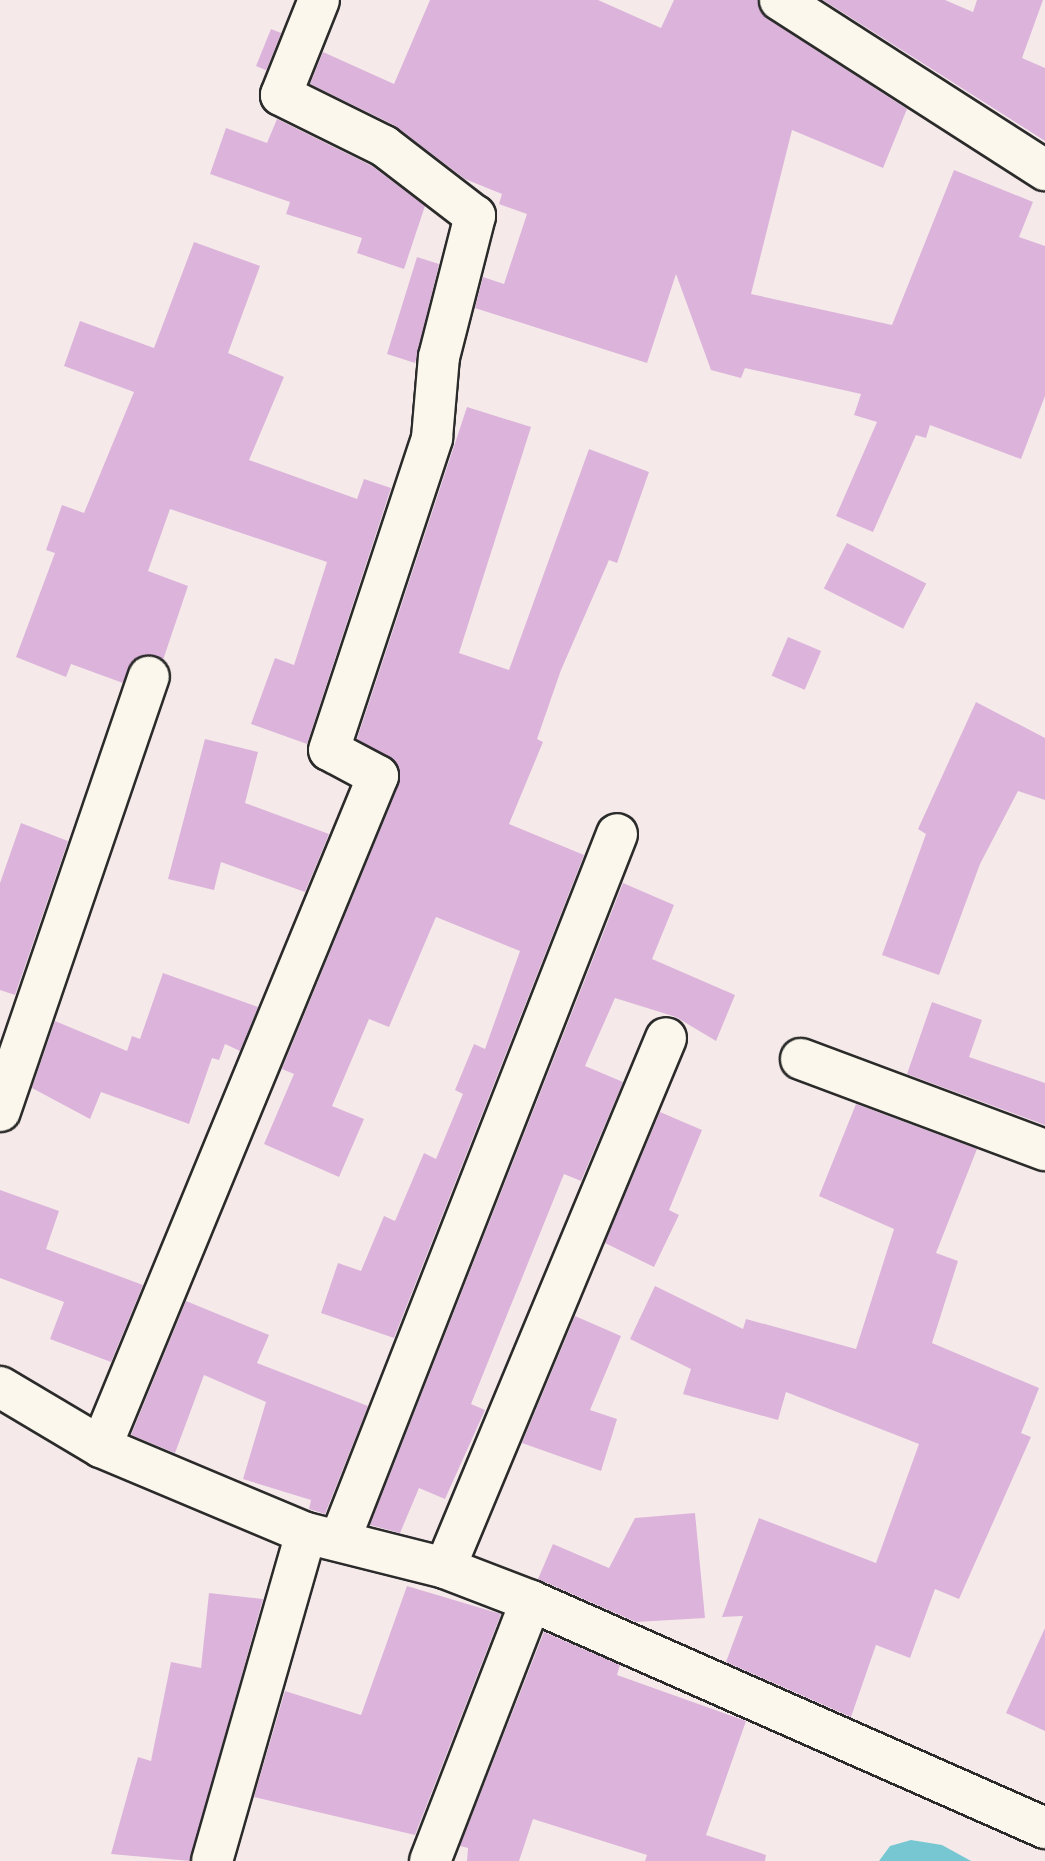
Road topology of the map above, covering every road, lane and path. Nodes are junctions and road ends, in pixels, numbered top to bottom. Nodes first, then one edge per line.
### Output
1 (319, 0) edge
2 (780, 0) edge
3 (1045, 170) edge
4 (149, 677) dead end
5 (617, 834) dead end
6 (666, 1038) dead end
7 (801, 1059) dead end
8 (0, 1111) edge
9 (1045, 1150) edge
10 (0, 1387) edge
11 (101, 1447) junction
12 (324, 1535) junction
13 (445, 1568) junction
14 (531, 1601) junction
15 (1045, 1828) edge
16 (212, 1861) edge
17 (430, 1861) edge

1 - 11 street
2 - 3 street
4 - 8 street
5 - 12 street
6 - 13 street
7 - 9 street
10 - 11 street
11 - 12 street
12 - 13 street
12 - 16 street
13 - 14 street
14 - 15 street
14 - 17 street

